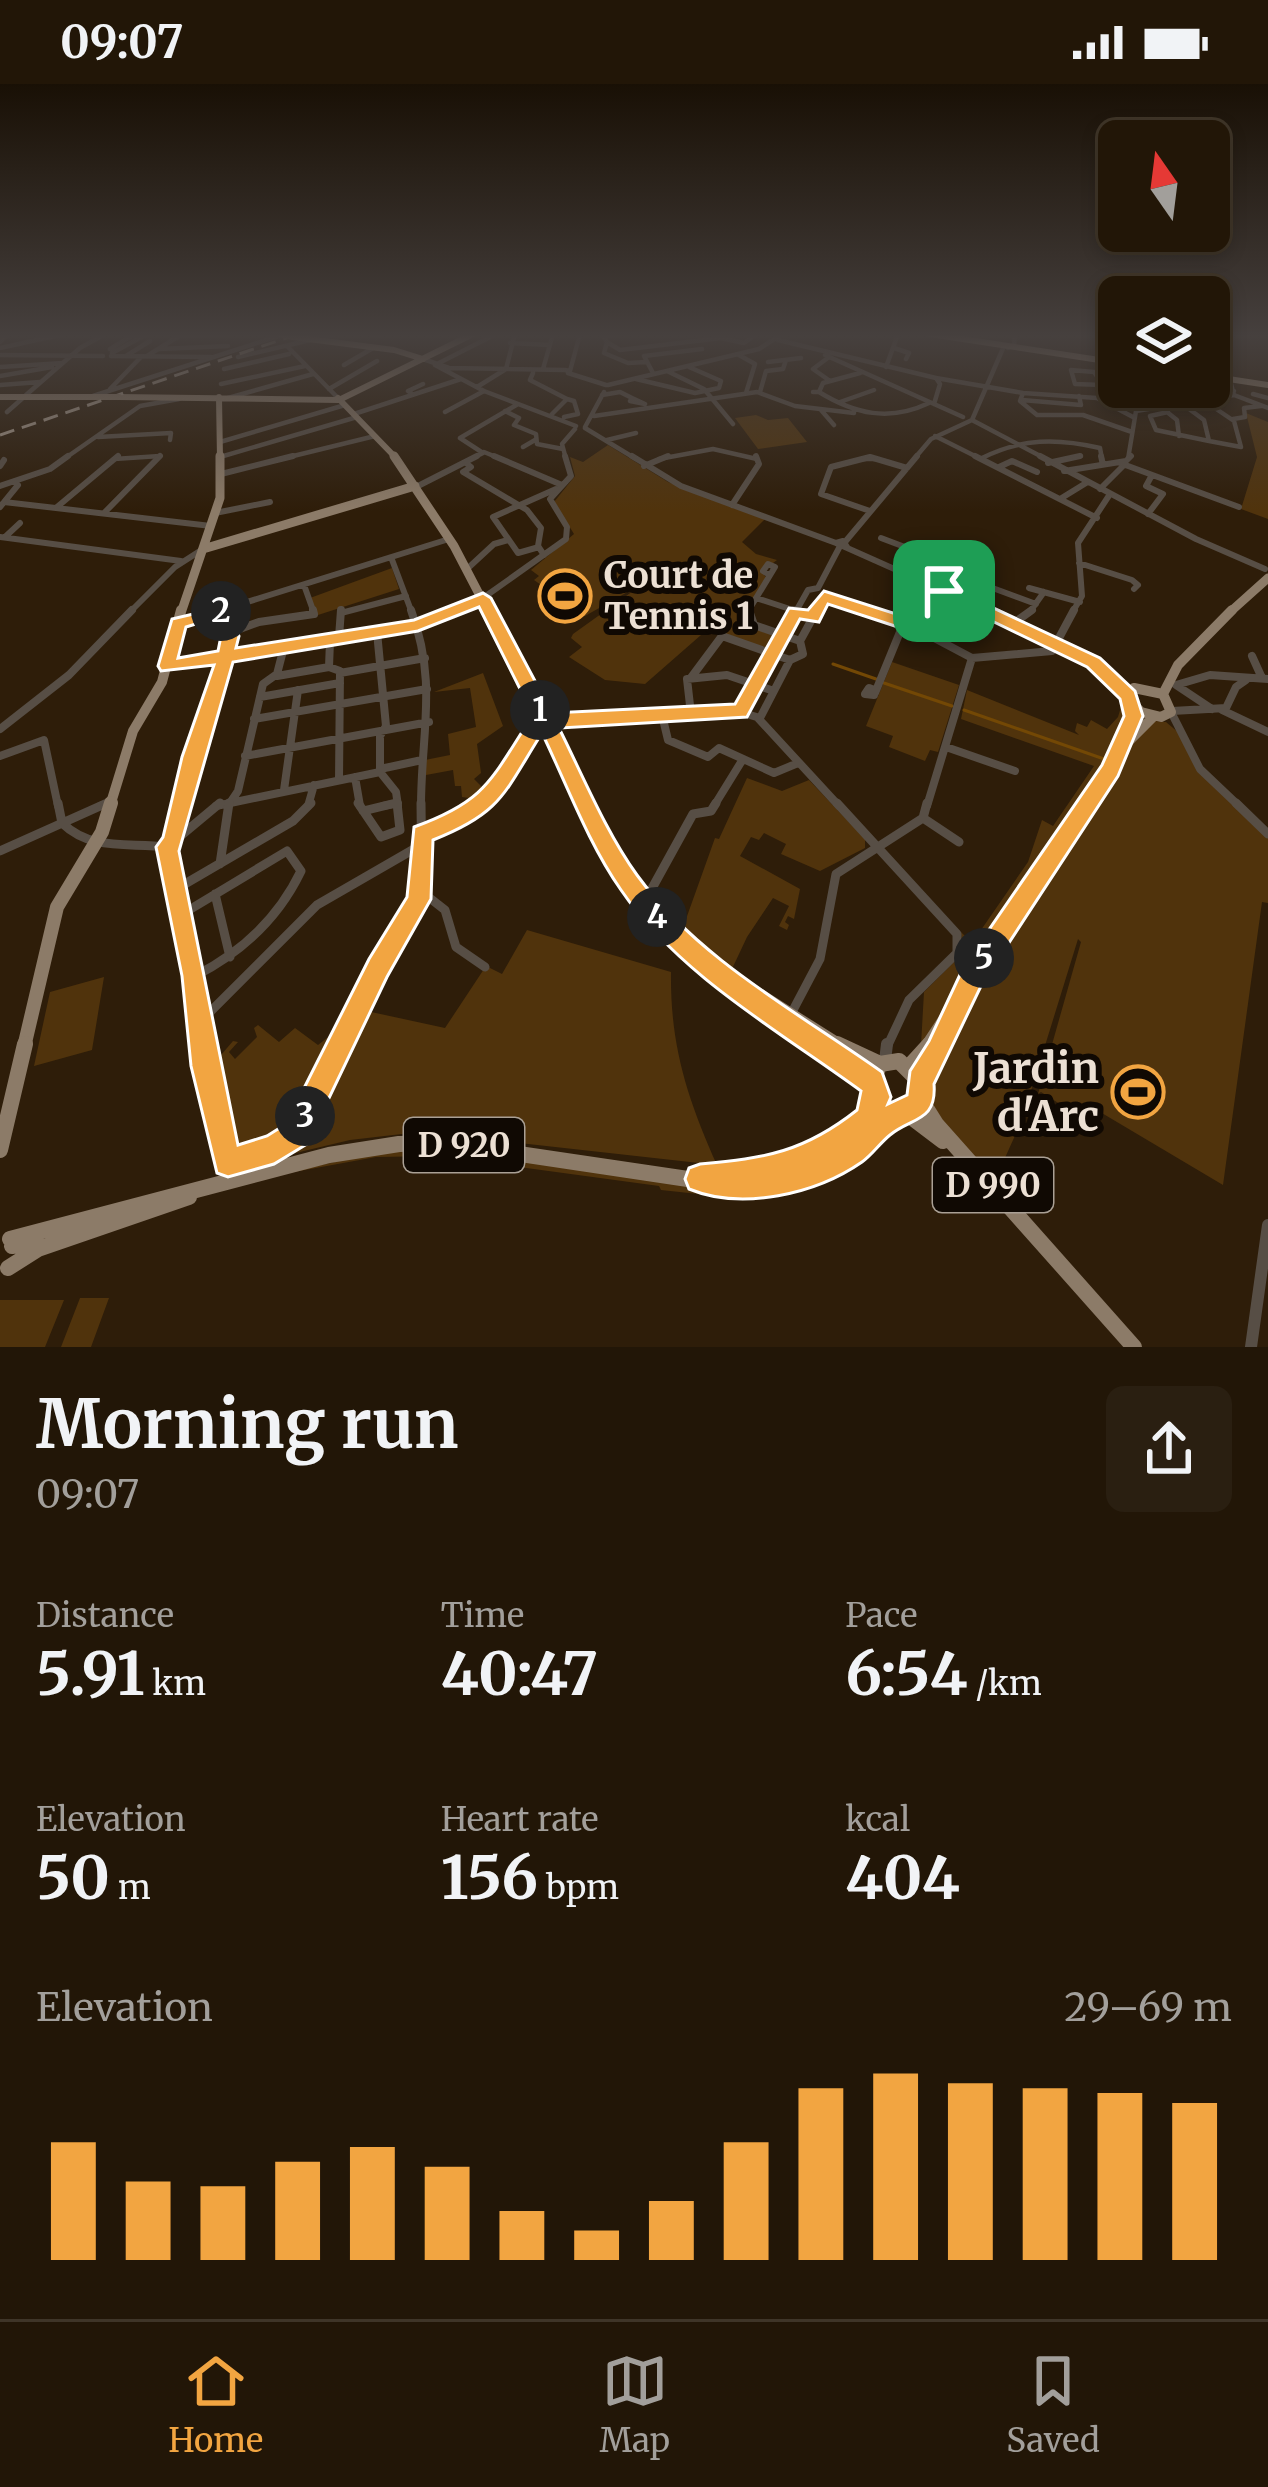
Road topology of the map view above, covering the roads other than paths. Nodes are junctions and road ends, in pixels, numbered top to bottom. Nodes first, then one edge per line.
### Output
1 (16, 393) edge
2 (28, 393) edge
3 (105, 393) edge
4 (112, 393) edge
5 (222, 393) edge
6 (241, 393) edge
7 (295, 393) edge
8 (333, 393) edge
9 (355, 393) edge
10 (405, 393) edge
11 (474, 393) edge
12 (490, 393) edge
13 (558, 393) edge
14 (604, 393) edge
15 (619, 393) edge
16 (621, 393) edge
17 (667, 393) edge
18 (709, 393) edge
19 (746, 393) edge
20 (762, 393) edge
21 (816, 393) edge
22 (818, 393) edge
23 (866, 393) edge
24 (908, 393) edge
25 (936, 393) edge
26 (982, 393) edge
27 (1014, 393) edge
28 (1097, 393) edge
29 (1234, 393) joint
30 (1230, 394) edge
31 (1253, 394) dead end
32 (25, 396) junction
33 (102, 396) junction
34 (1022, 396) junction
35 (632, 397) dead end
36 (184, 398) junction
37 (222, 398) junction
38 (299, 398) junction
39 (1097, 398) joint
40 (1268, 398) edge
41 (566, 400) junction
42 (715, 400) junction
43 (340, 401) junction
44 (933, 401) junction
45 (839, 403) junction
46 (518, 404) junction
47 (662, 406) junction
48 (809, 406) junction
49 (1265, 407) edge
50 (821, 408) junction
51 (1116, 408) joint
52 (1142, 408) edge
53 (1160, 408) edge
54 (1186, 408) edge
55 (1215, 408) edge
56 (505, 411) junction
57 (7, 412) dead end
58 (445, 412) dead end
59 (1168, 412) junction
60 (854, 413) junction
61 (553, 414) junction
62 (355, 416) junction
63 (1086, 416) junction
64 (1132, 417) junction
65 (562, 418) junction
66 (966, 418) junction
67 (1232, 419) junction
68 (733, 424) dead end
69 (834, 425) dead end
70 (583, 427) junction
71 (1132, 431) junction
72 (636, 433) dead end
73 (97, 436) junction
74 (376, 436) junction
75 (934, 436) junction
76 (1179, 436) junction
77 (170, 440) dead end
78 (536, 440) junction
79 (605, 441) junction
80 (1209, 441) junction
81 (220, 442) junction
82 (1017, 443) junction
83 (523, 447) dead end
84 (563, 449) junction
85 (484, 452) junction
86 (1081, 456) dead end
87 (220, 457) junction
88 (981, 459) junction
89 (465, 463) junction
90 (1048, 464) junction
91 (1122, 464) junction
92 (1103, 465) junction
93 (643, 466) junction
94 (997, 467) junction
95 (907, 468) junction
96 (1064, 471) junction
97 (1036, 472) junction
98 (221, 474) junction
99 (1152, 475) junction
100 (20, 481) junction
101 (1086, 482) junction
102 (1029, 483) junction
103 (0, 486) edge
104 (416, 487) junction
105 (560, 487) junction
106 (1100, 489) junction
107 (1110, 494) junction
108 (1060, 499) junction
109 (270, 502) dead end
110 (2, 504) edge
111 (732, 505) junction
112 (519, 506) junction
113 (1239, 507) dead end
114 (56, 508) junction
115 (870, 511) junction
116 (104, 513) junction
117 (215, 513) junction
118 (1148, 514) junction
119 (1096, 518) junction
120 (20, 523) dead end
121 (211, 526) junction
122 (2, 537) edge
123 (881, 538) dead end
124 (449, 539) junction
125 (508, 540) dead end
126 (209, 543) junction
127 (842, 545) junction
128 (542, 551) junction
129 (391, 557) junction
130 (183, 562) junction
131 (1079, 563) junction
132 (934, 564) junction
133 (962, 565) dead end
134 (467, 569) junction
135 (954, 574) junction
136 (1266, 574) edge
137 (770, 575) dead end
138 (921, 580) junction
139 (303, 585) junction
140 (1029, 588) dead end
141 (1134, 589) dead end
142 (821, 592) junction
143 (976, 592) dead end
144 (1044, 592) junction
145 (406, 596) junction
146 (483, 598) junction
147 (756, 598) junction
148 (1080, 602) junction
149 (967, 603) junction
150 (1036, 604) junction
151 (221, 610) junction
152 (795, 612) junction
153 (813, 617) junction
154 (904, 622) junction
155 (1014, 623) junction
156 (178, 624) junction
157 (418, 625) junction
158 (228, 631) junction
159 (377, 632) junction
160 (782, 634) junction
161 (335, 639) junction
162 (800, 640) junction
163 (1057, 642) junction
164 (284, 647) junction
165 (1194, 649) junction
166 (772, 654) junction
167 (1252, 656) dead end
168 (226, 657) junction
169 (425, 658) junction
170 (972, 658) junction
171 (790, 660) junction
172 (167, 666) junction
173 (382, 666) junction
174 (329, 668) junction
175 (275, 677) junction
176 (340, 678) junction
177 (690, 679) junction
178 (1265, 679) edge
179 (1246, 680) junction
180 (754, 684) junction
181 (427, 689) junction
182 (298, 690) junction
183 (874, 690) dead end
184 (774, 691) junction
185 (1134, 694) junction
186 (386, 696) junction
187 (260, 697) junction
188 (340, 704) junction
189 (1165, 709) junction
190 (1217, 709) junction
191 (296, 712) junction
192 (740, 712) junction
193 (691, 714) junction
194 (662, 715) junction
195 (544, 718) junction
196 (758, 718) junction
197 (254, 719) junction
198 (429, 722) junction
199 (0, 729) edge
200 (382, 731) junction
201 (1268, 732) edge
202 (339, 739) junction
203 (946, 747) junction
204 (288, 748) junction
205 (0, 755) edge
206 (245, 756) junction
207 (743, 759) junction
208 (1115, 759) junction
209 (422, 760) junction
210 (798, 763) junction
211 (380, 770) junction
212 (1015, 771) dead end
213 (355, 777) junction
214 (338, 780) junction
215 (314, 784) junction
216 (284, 790) junction
217 (112, 801) junction
218 (229, 801) junction
219 (398, 803) junction
220 (363, 811) junction
221 (923, 818) junction
222 (62, 823) junction
223 (1268, 834) edge
224 (422, 839) junction
225 (959, 842) dead end
226 (96, 844) junction
227 (170, 845) junction
228 (878, 848) junction
229 (0, 851) edge
230 (220, 864) junction
231 (178, 888) junction
232 (422, 892) junction
233 (215, 894) junction
234 (644, 902) junction
235 (184, 913) junction
236 (230, 959) junction
237 (485, 967) dead end
238 (195, 976) junction
239 (761, 998) junction
240 (791, 1015) junction
241 (201, 1021) junction
242 (902, 1072) junction
243 (874, 1090) junction
244 (901, 1113) junction
245 (2, 1119) edge
246 (0, 1150) edge
247 (229, 1172) junction
248 (700, 1179) junction
249 (1268, 1225) edge
250 (5, 1237) edge
251 (1065, 1270) junction
252 (4, 1274) edge
253 (1125, 1344) edge
254 (1251, 1347) edge

1 - 32 main road
2 - 32 street
3 - 33 street
4 - 33 street
5 - 37 street
6 - 37 street
7 - 38 street
8 - 43 street
9 - 43 main road
10 - 62 street
11 - 58 street
12 - 46 street
13 - 41 street
14 - 70 street
15 - 47 street
16 - 35 street
17 - 47 street
18 - 42 street
19 - 42 street
20 - 48 street
21 - 48 street
22 - 45 street
23 - 45 street
24 - 44 street
25 - 44 street
26 - 66 street
27 - 34 street
28 - 39 street
29 - 30 street
29 - 49 street
31 - 40 street
32 - 33 main road
32 - 57 street
33 - 36 main road, bridge
34 - 39 street
34 - 63 street
36 - 37 main road
36 - 73 street
37 - 38 main road
37 - 43 main road
37 - 81 main road
38 - 43 main road
41 - 61 street
41 - 65 street
42 - 47 street
42 - 68 street
43 - 62 main road
43 - 81 street
44 - 60 street
44 - 66 street
45 - 60 street
46 - 56 street
46 - 61 street
47 - 70 street
48 - 50 street
49 - 67 street
50 - 60 street
50 - 69 street
51 - 63 street
51 - 64 street
52 - 64 street
53 - 59 street
54 - 80 street
55 - 67 street
56 - 78 street
56 - 85 street
59 - 76 street
59 - 76 street
61 - 65 street
62 - 74 main road
62 - 87 street
63 - 71 street
64 - 71 street
65 - 70 street
66 - 75 street
66 - 82 street
67 - 80 street
70 - 79 street
70 - 84 street
71 - 91 street
72 - 79 street
73 - 77 street
73 - 100 street
74 - 98 street
74 - 104 main road
75 - 88 street
75 - 95 street
76 - 80 street
78 - 83 street
78 - 84 street
79 - 93 street
81 - 87 main road
82 - 88 street
82 - 90 street
82 - 92 street
84 - 105 street
85 - 89 street
85 - 105 street
86 - 90 street
87 - 98 main road
88 - 94 street
89 - 104 street
89 - 112 street
90 - 96 street
90 - 97 street
91 - 92 street
91 - 99 street
91 - 106 street
92 - 96 street
93 - 111 street
93 - 111 street
94 - 97 street
94 - 102 street
95 - 115 street
95 - 115 street
96 - 101 street
97 - 102 street
98 - 117 main road
99 - 113 street
99 - 118 street
100 - 103 street
100 - 110 street
101 - 106 street
101 - 108 street
102 - 108 street
104 - 124 main road
104 - 126 main road
105 - 112 street
105 - 128 street
106 - 107 street
107 - 118 street
107 - 119 street
108 - 119 street
109 - 117 street
110 - 114 street
111 - 127 street
112 - 128 street
112 - 128 street
114 - 116 street
114 - 116 street
115 - 127 street
116 - 121 street
117 - 121 main road
118 - 136 street
119 - 131 street
120 - 122 street
121 - 126 main road
122 - 130 street
123 - 132 street
124 - 129 street
124 - 134 main road
125 - 134 street
126 - 130 street
126 - 156 main road
127 - 138 street
127 - 142 street
128 - 146 street
129 - 139 street
129 - 145 street
130 - 199 street
131 - 141 street
131 - 148 street
132 - 135 street
132 - 138 street
133 - 135 street
134 - 146 main road
135 - 150 street
136 - 165 main road
137 - 147 street
138 - 149 street
138 - 154 street
139 - 151 street
139 - 158 street
140 - 144 street
142 - 152 street
142 - 153 street
142 - 154 street
143 - 149 street
144 - 148 street
144 - 150 street
145 - 157 street
145 - 161 street
146 - 157 street
146 - 195 main road
147 - 152 street
147 - 160 street
148 - 163 street
149 - 155 street
150 - 155 street
151 - 156 street
151 - 158 street
152 - 153 street
152 - 160 street
153 - 162 street
154 - 170 street
154 - 183 street
155 - 163 street
156 - 172 main road
157 - 159 street
157 - 169 street
158 - 168 street
159 - 161 street
159 - 173 street
160 - 162 street
160 - 166 street
161 - 164 street
161 - 174 street
162 - 171 street
163 - 170 street
163 - 185 street
164 - 168 street
164 - 175 street
165 - 185 main road
165 - 189 main road
166 - 171 street
166 - 177 street
166 - 180 street
167 - 178 street
168 - 172 street
168 - 227 street
169 - 173 street
169 - 181 street
170 - 203 street
171 - 184 street
172 - 217 main road
173 - 176 street
173 - 186 street
174 - 175 street
174 - 176 street
175 - 187 street
176 - 182 street
176 - 188 street
177 - 180 street
177 - 193 street
178 - 179 street
179 - 190 street
179 - 190 street
180 - 184 street
180 - 192 street
181 - 186 street
181 - 198 street
182 - 187 street
182 - 191 street
184 - 196 street
185 - 189 main road
185 - 189 main road
185 - 208 main road
186 - 188 street
186 - 200 street
187 - 197 street
188 - 191 street
188 - 202 street
189 - 190 street
189 - 208 main road
189 - 223 street
190 - 201 street
191 - 197 street
191 - 204 street
192 - 193 street
192 - 196 street
193 - 194 street
194 - 195 street
194 - 207 street
195 - 224 street
195 - 234 main road
196 - 210 street
197 - 206 street
198 - 200 street
198 - 209 street
200 - 202 street
200 - 211 street
202 - 204 street
202 - 214 street
203 - 212 street
203 - 221 street
204 - 206 street
204 - 216 street
205 - 222 street
206 - 218 street
207 - 210 street
207 - 234 street
208 - 242 main road
209 - 211 street
209 - 224 street
210 - 228 street
211 - 213 street
211 - 219 street
213 - 214 street
213 - 220 street
214 - 215 street
215 - 216 street
215 - 230 street
216 - 218 street
217 - 222 street
217 - 226 main road
218 - 227 street
218 - 230 street
219 - 220 street
219 - 220 street
221 - 225 street
221 - 228 street
222 - 226 street
222 - 229 street
224 - 232 street
224 - 241 street
226 - 227 street
226 - 245 main road
227 - 231 street
228 - 240 street
228 - 242 street
230 - 231 street
231 - 235 street
232 - 237 street
232 - 247 street
233 - 235 street
233 - 236 street
233 - 236 street
234 - 239 main road
235 - 238 street
236 - 238 street
238 - 241 street
239 - 240 main road
239 - 243 main road
240 - 242 main road
241 - 247 street
242 - 243 main road
242 - 244 main road
242 - 251 main road, D 990
243 - 244 main road
243 - 248 main road, D 920
244 - 248 main road, D 920
244 - 251 main road
245 - 246 main road
247 - 248 main road, D 920
247 - 250 main road, D 920
247 - 252 main road, D 920
249 - 254 street
250 - 252 main road
251 - 253 main road, D 990

